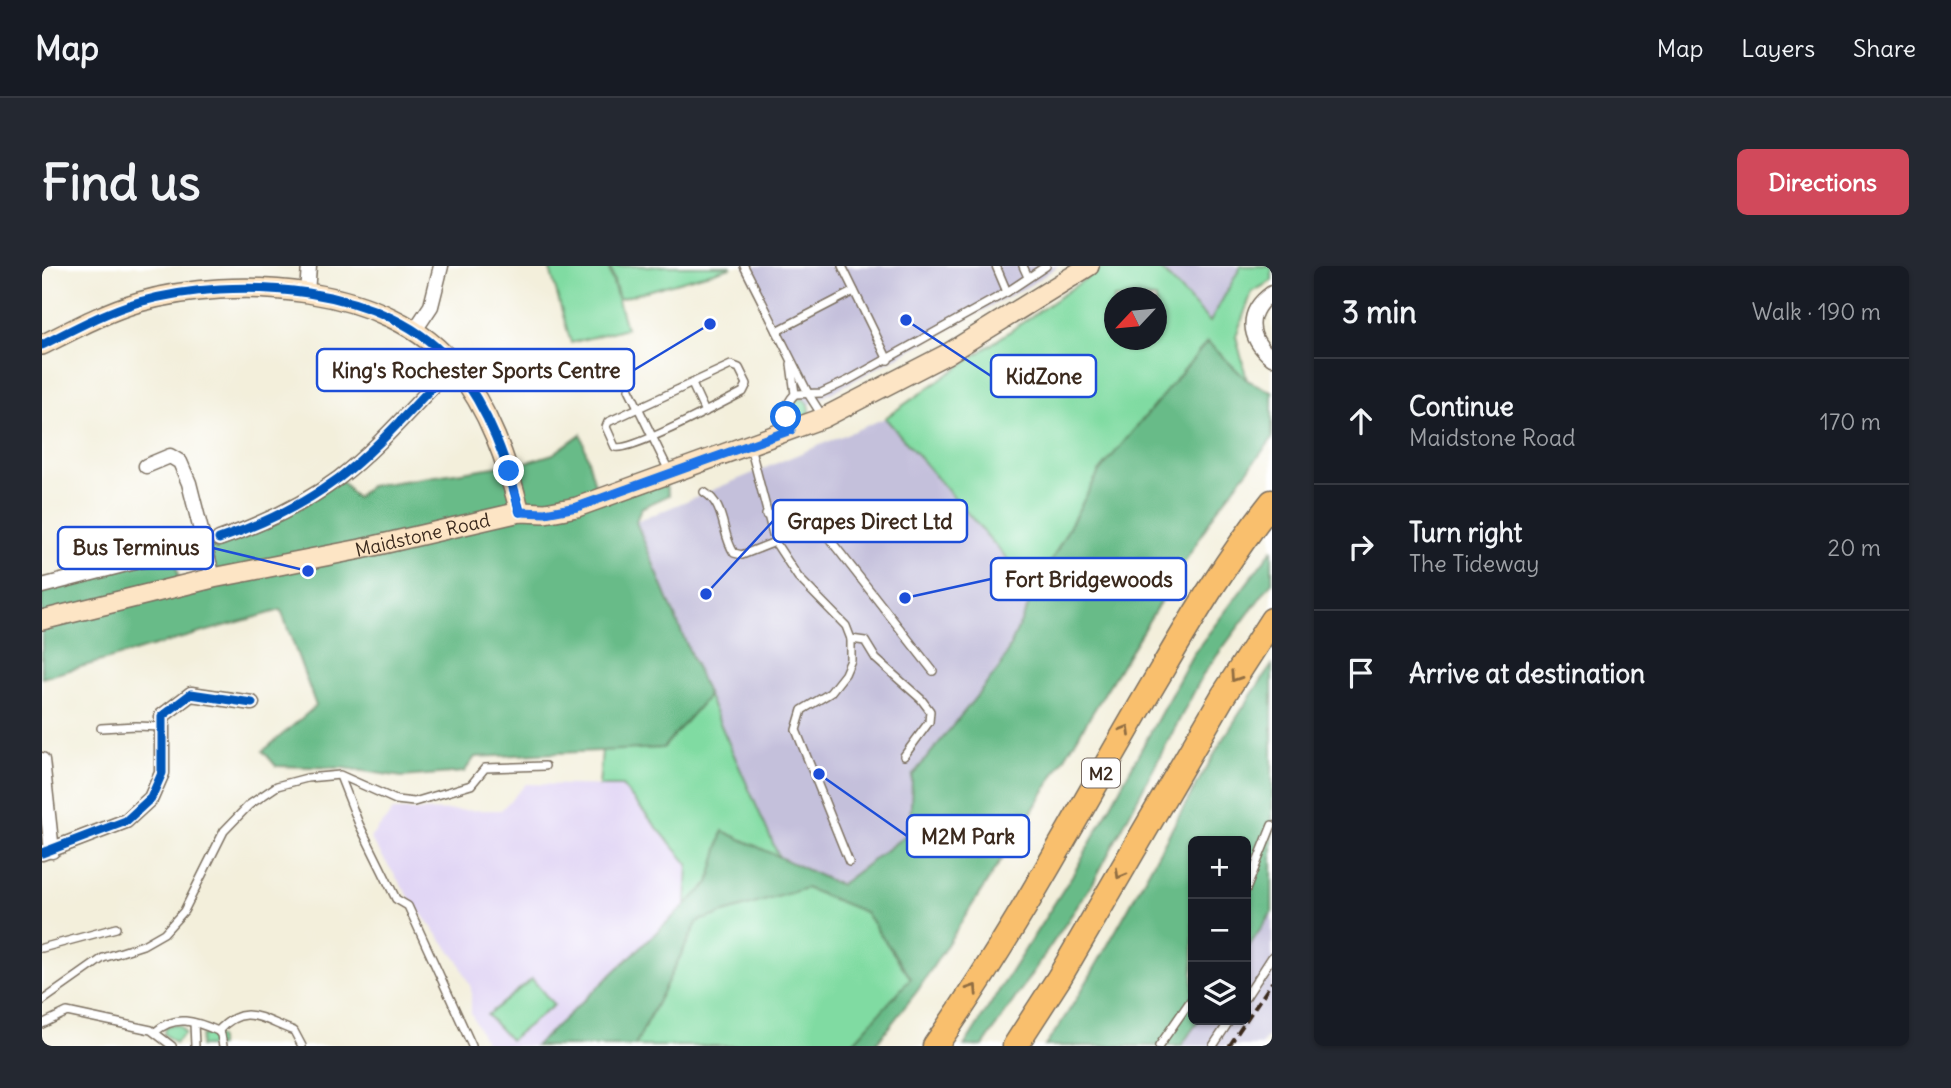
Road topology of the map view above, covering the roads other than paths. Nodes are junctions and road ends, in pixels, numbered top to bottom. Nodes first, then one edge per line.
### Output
1 (309, 266) edge
2 (441, 266) edge
3 (744, 266) edge
4 (842, 266) edge
5 (996, 266) edge
6 (1023, 266) edge
7 (1046, 266) edge
8 (1089, 266) edge
9 (1028, 277) junction
10 (854, 291) junction
11 (1007, 292) junction
12 (307, 293) junction
13 (1272, 293) edge
14 (415, 330) junction
15 (777, 331) junction
16 (42, 345) edge
17 (790, 357) junction
18 (1272, 358) edge
19 (888, 359) junction
20 (454, 365) junction
21 (692, 384) junction
22 (629, 389) dead end
23 (795, 394) junction
24 (809, 395) junction
25 (639, 408) junction
26 (705, 412) junction
27 (824, 418) junction
28 (791, 430) junction
29 (652, 436) junction
30 (750, 446) junction
31 (146, 466) dead end
32 (671, 475) junction
33 (704, 492) dead end
34 (1272, 502) edge
35 (520, 512) junction
36 (766, 515) junction
37 (219, 538) dead end
38 (775, 542) junction
39 (193, 547) dead end
40 (213, 578) junction
41 (42, 586) edge
42 (42, 620) edge
43 (1272, 620) edge
44 (851, 639) junction
45 (933, 671) dead end
46 (252, 703) dead end
47 (162, 727) junction
48 (101, 728) dead end
49 (904, 756) dead end
50 (42, 760) edge
51 (545, 766) dead end
52 (340, 775) junction
53 (1272, 825) edge
54 (47, 852) edge
55 (849, 862) dead end
56 (1251, 878) edge
57 (116, 928) dead end
58 (42, 948) edge
59 (1272, 957) edge
60 (1251, 989) edge
61 (42, 1001) edge
62 (1188, 1004) edge
63 (194, 1023) junction
64 (42, 1024) edge
65 (1227, 1025) edge
66 (218, 1031) junction
67 (155, 1032) junction
68 (172, 1046) edge
69 (195, 1046) edge
70 (223, 1046) edge
71 (302, 1046) edge
72 (472, 1046) edge
73 (935, 1046) edge
74 (1015, 1046) edge
75 (1159, 1046) edge
76 (1213, 1046) edge

1 - 12 street
2 - 14 street
3 - 15 lane
4 - 10 lane
5 - 11 lane
6 - 9 lane
7 - 9 lane
8 - 27 main road, Maidstone Road
9 - 11 lane
10 - 15 lane
10 - 19 lane
11 - 19 lane
12 - 14 main road
12 - 16 main road
13 - 18 street
14 - 20 main road
15 - 17 lane
17 - 23 lane
17 - 24 lane
19 - 24 lane
20 - 35 main road
20 - 37 street
21 - 25 lane
21 - 26 lane
21 - 26 lane
22 - 25 lane
23 - 24 lane
23 - 28 lane
24 - 27 lane
25 - 29 lane
25 - 29 lane
26 - 29 lane
27 - 28 main road, Maidstone Road
28 - 30 main road, Maidstone Road
29 - 32 lane
30 - 32 main road, Maidstone Road
30 - 36 lane
31 - 40 street
32 - 35 main road, Maidstone Road
33 - 38 lane
73 -> 34 highway, M2
35 - 40 main road, Maidstone Road
36 - 38 lane
36 - 45 lane
38 - 44 lane
39 - 41 street
40 - 42 main road, Maidstone Road
43 -> 74 highway
44 - 49 lane
44 - 55 lane
46 - 47 street
47 - 48 lane
47 - 54 street
50 - 54 street
51 - 52 lane
52 - 61 lane
52 - 72 lane
53 - 56 lane
57 - 58 lane
59 - 60 lane
62 - 75 lane
63 - 66 lane
63 - 67 lane
63 - 69 lane
64 - 67 lane
65 - 76 lane
66 - 70 lane
66 - 71 lane
67 - 68 lane

